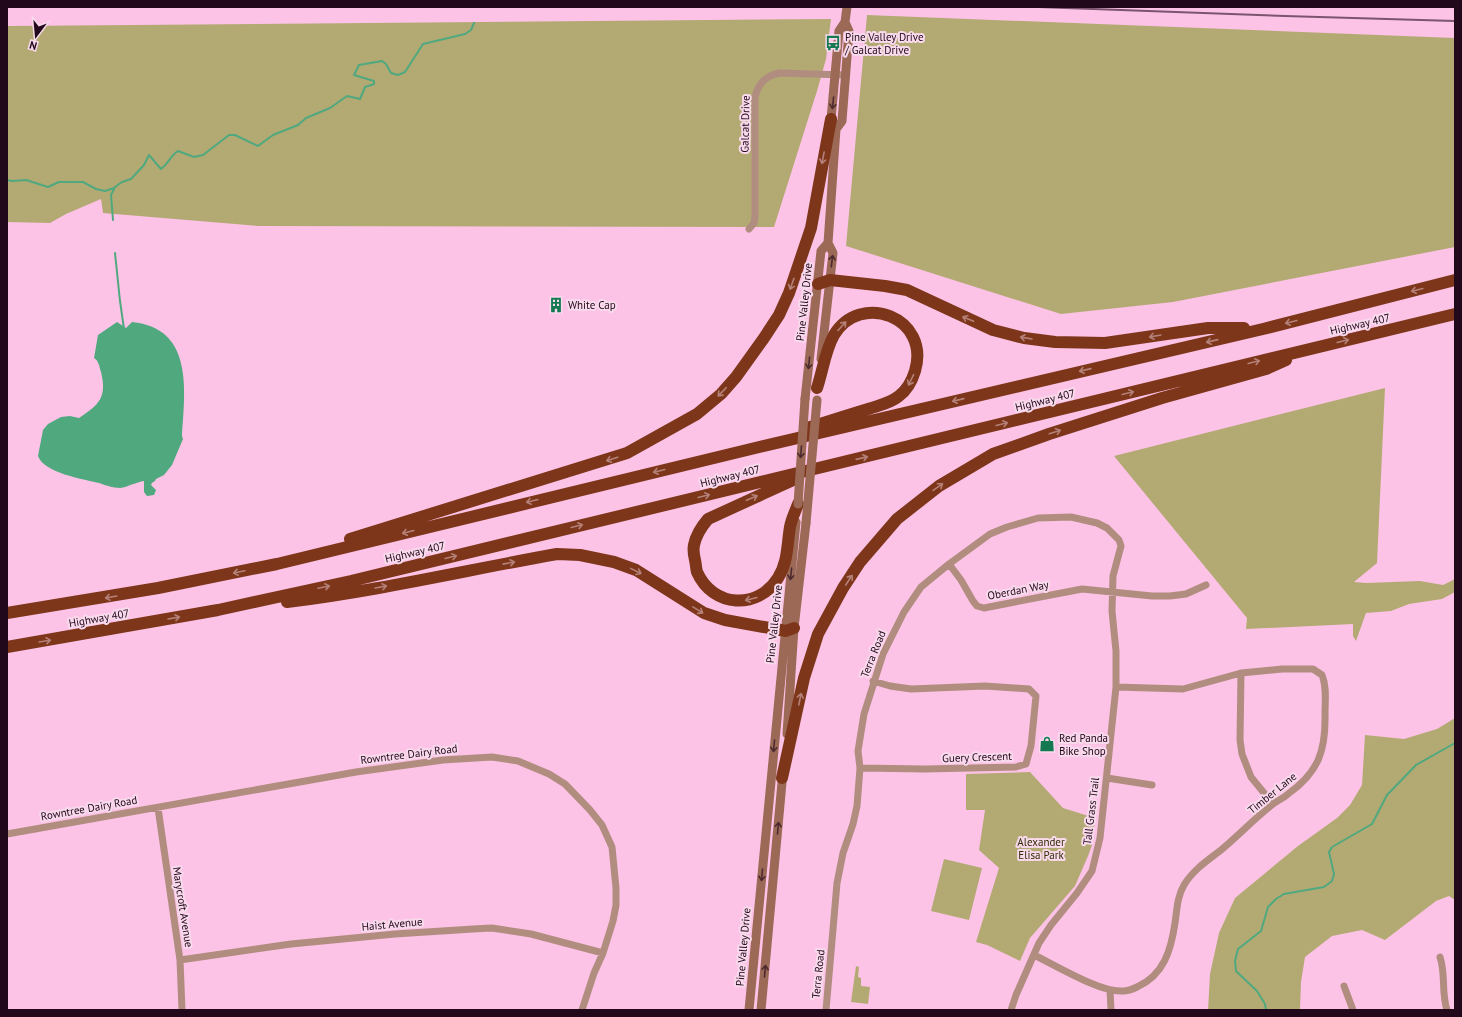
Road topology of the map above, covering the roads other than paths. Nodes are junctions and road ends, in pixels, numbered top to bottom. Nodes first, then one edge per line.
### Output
1 (847, 7) edge
2 (845, 22) junction
3 (835, 74) junction
4 (846, 75) junction
5 (834, 124) junction
6 (749, 229) dead end
7 (828, 243) junction
8 (830, 280) junction
9 (1455, 280) edge
10 (818, 284) junction
11 (1455, 314) edge
12 (1263, 328) junction
13 (1305, 350) junction
14 (817, 388) junction
15 (751, 449) junction
16 (824, 467) junction
17 (798, 504) joint
18 (794, 521) junction
19 (277, 564) junction
20 (949, 564) junction
21 (1206, 585) dead end
22 (1113, 591) junction
23 (218, 610) junction
24 (7, 613) edge
25 (790, 630) junction
26 (7, 647) edge
27 (1241, 673) junction
28 (874, 681) junction
29 (1116, 687) junction
30 (860, 768) junction
31 (782, 778) junction
32 (1107, 778) junction
33 (1152, 785) dead end
34 (1273, 804) junction
35 (158, 808) junction
36 (7, 834) edge
37 (603, 953) junction
38 (1034, 954) junction
39 (1440, 957) dead end
40 (180, 960) junction
41 (1344, 986) dead end
42 (1110, 990) junction
43 (182, 1010) edge
44 (582, 1010) edge
45 (749, 1010) edge
46 (761, 1010) edge
47 (826, 1010) edge
48 (1011, 1010) edge
49 (1111, 1010) edge
50 (1353, 1010) edge
51 (1447, 1010) edge

1 - 2 main road, Pine Valley Drive
2 - 3 main road, Pine Valley Drive
2 - 4 main road, Pine Valley Drive
3 - 4 street, Galcat Drive
3 -> 5 main road, Pine Valley Drive
3 - 6 street, Galcat Drive
4 - 5 main road, Pine Valley Drive
5 - 7 main road, Pine Valley Drive
5 -> 19 highway
8 -> 7 main road, Pine Valley Drive
7 - 10 main road, Pine Valley Drive
8 - 10 highway
12 -> 8 highway
8 - 14 main road, Pine Valley Drive
9 -> 12 highway, Highway 407
10 -> 17 main road, Pine Valley Drive, bridge
13 -> 11 highway, Highway 407
12 -> 15 highway, Highway 407
16 -> 13 highway, Highway 407
31 -> 13 highway
14 -> 15 highway
14 - 25 main road, Pine Valley Drive, bridge
15 -> 19 highway, Highway 407
18 -> 16 highway
23 -> 16 highway, Highway 407
17 - 18 highway
18 -> 25 main road, Pine Valley Drive
19 -> 24 highway, Highway 407
20 - 22 street, Oberdan Way
20 - 22 street, Terra Road
20 - 28 street, Terra Road
21 - 22 street, Oberdan Way
22 - 29 street, Tall Grass Trail
23 -> 25 highway
26 -> 23 highway, Highway 407
25 - 31 main road, Pine Valley Drive
25 -> 45 main road, Pine Valley Drive
27 - 29 street, Timber Lane
27 - 34 street
27 - 34 street, Timber Lane
28 - 30 street, Terra Road
28 - 30 street, Guery Crescent
29 - 32 street, Tall Grass Trail
30 - 47 street, Terra Road
46 -> 31 main road, Pine Valley Drive
32 - 33 street
32 - 38 street, Tall Grass Trail
34 - 42 street, Timber Lane
35 - 36 street, Rowntree Dairy Road
35 - 37 street, Rowntree Dairy Road
35 - 40 street, Marycroft Avenue
37 - 40 street, Haist Avenue
37 - 44 street, Rowntree Dairy Road
38 - 42 street, Timber Lane
38 - 48 street, Tall Grass Trail
39 - 51 street
40 - 43 street, Marycroft Avenue
41 - 50 street
42 - 49 street

